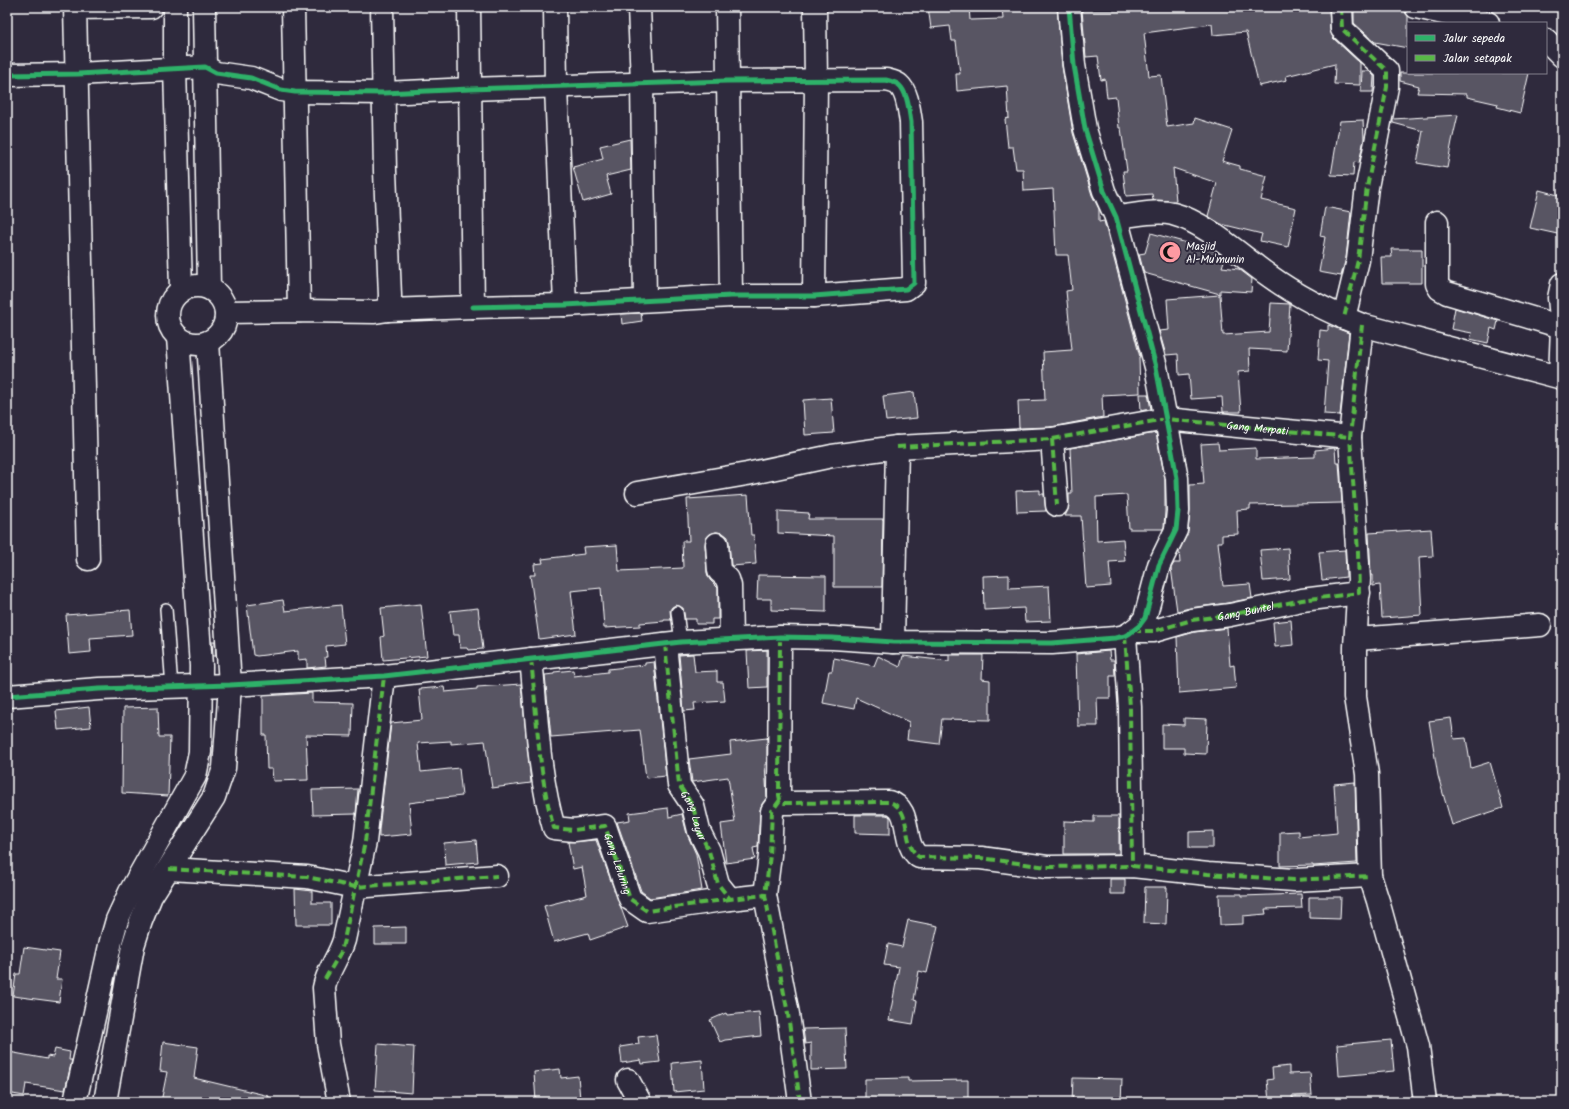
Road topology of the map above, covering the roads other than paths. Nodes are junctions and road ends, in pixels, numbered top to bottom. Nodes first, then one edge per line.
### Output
1 (151, 7) edge
2 (175, 7) edge
3 (204, 7) edge
4 (293, 7) edge
5 (382, 7) edge
6 (469, 7) edge
7 (555, 7) edge
8 (639, 7) edge
9 (727, 7) edge
10 (815, 7) edge
11 (1069, 7) edge
12 (1341, 7) edge
13 (1416, 7) edge
14 (75, 8) edge
15 (1484, 22) edge
16 (1547, 41) edge
17 (1562, 56) edge
18 (205, 67) junction
19 (175, 68) junction
20 (78, 74) junction
21 (7, 75) edge
22 (816, 80) junction
23 (727, 81) junction
24 (642, 83) junction
25 (556, 87) junction
26 (470, 89) junction
27 (295, 92) junction
28 (384, 93) junction
29 (1116, 217) junction
30 (1437, 222) dead end
31 (1562, 284) edge
32 (210, 288) junction
33 (181, 290) junction
34 (731, 296) junction
35 (814, 296) junction
36 (645, 300) junction
37 (565, 305) junction
38 (473, 307) junction
39 (388, 310) junction
40 (299, 311) junction
41 (226, 312) junction
42 (1353, 322) junction
43 (1562, 327) edge
44 (178, 337) junction
45 (208, 342) junction
46 (1561, 377) edge
47 (1166, 419) junction
48 (1350, 437) junction
49 (1052, 438) junction
50 (897, 447) junction
51 (637, 493) dead end
52 (1057, 504) dead end
53 (717, 544) dead end
54 (88, 559) dead end
55 (1359, 593) junction
56 (166, 609) dead end
57 (677, 612) dead end
58 (1540, 625) dead end
59 (1129, 633) junction
60 (780, 637) junction
61 (1356, 638) junction
62 (731, 640) junction
63 (894, 642) junction
64 (673, 643) junction
65 (531, 659) junction
66 (384, 676) junction
67 (230, 685) junction
68 (201, 686) junction
69 (172, 687) junction
70 (7, 696) edge
71 (780, 800) junction
72 (1132, 866) junction
73 (169, 869) junction
74 (497, 876) dead end
75 (1370, 876) junction
76 (355, 887) junction
77 (765, 895) junction
78 (730, 900) junction
79 (628, 1080) dead end
80 (75, 1102) edge
81 (105, 1102) edge
82 (339, 1102) edge
83 (640, 1102) edge
84 (800, 1102) edge
85 (1425, 1102) edge

1 - 14 street
2 - 19 street
3 - 18 street
4 - 27 street
5 - 28 street
6 - 26 street
7 - 25 street
8 - 24 street
9 - 23 street
10 - 22 street
11 - 29 street
12 - 42 street
13 - 15 street
14 - 20 street
16 - 17 street
18 - 19 street
18 - 27 street
18 - 32 street
19 - 20 street
19 - 33 street
20 - 21 street
20 - 54 street
22 - 23 street
22 - 35 street
22 - 35 street
23 - 24 street
23 - 34 street
24 - 25 street
24 - 36 street
25 - 26 street
25 - 37 street
26 - 28 street
26 - 38 street
27 - 28 street
27 - 40 street
28 - 39 street
29 - 42 street
29 - 47 street
30 - 43 street
31 - 43 street
32 - 33 street
32 - 41 street
33 - 44 street
34 - 35 street
34 - 36 street
36 - 37 street
37 - 38 street
38 - 39 street
39 - 40 street
40 - 41 street
41 - 45 street
42 - 46 street
42 - 48 street
43 - 46 street
44 - 45 street
44 - 68 street
45 - 67 street
47 - 48 street, Gang Merpati
47 - 49 street, Gang Merpati
47 - 59 street
48 - 55 street
49 - 50 street, Gang Merpati
49 - 52 street
50 - 51 street, Gang Merpati
50 - 63 street
53 - 62 street
55 - 59 street, Gang Buntel
55 - 61 street
56 - 69 lane
57 - 64 lane
58 - 61 street
59 - 63 street, Gang Buntel
59 - 72 street
60 - 62 street, Gang Buntel
60 - 63 street, Gang Buntel
60 - 71 street
61 - 75 street
62 - 64 street, Gang Buntel
64 - 65 street, Gang Buntel
64 - 78 street, Gang Layur
65 - 66 street, Gang Buntel
65 - 78 street, Gang Leluring
66 - 67 street, Gang Buntel
66 - 76 street
67 - 68 street, Gang Buntel
67 - 73 street
68 - 69 street, Gang Buntel
68 - 80 street
69 - 70 street, Gang Buntel
71 - 72 street
71 - 77 street
72 - 75 street
73 - 76 street
73 - 81 street
74 - 76 street
75 - 85 street
76 - 82 street
77 - 78 street
77 - 84 street
79 - 83 street

